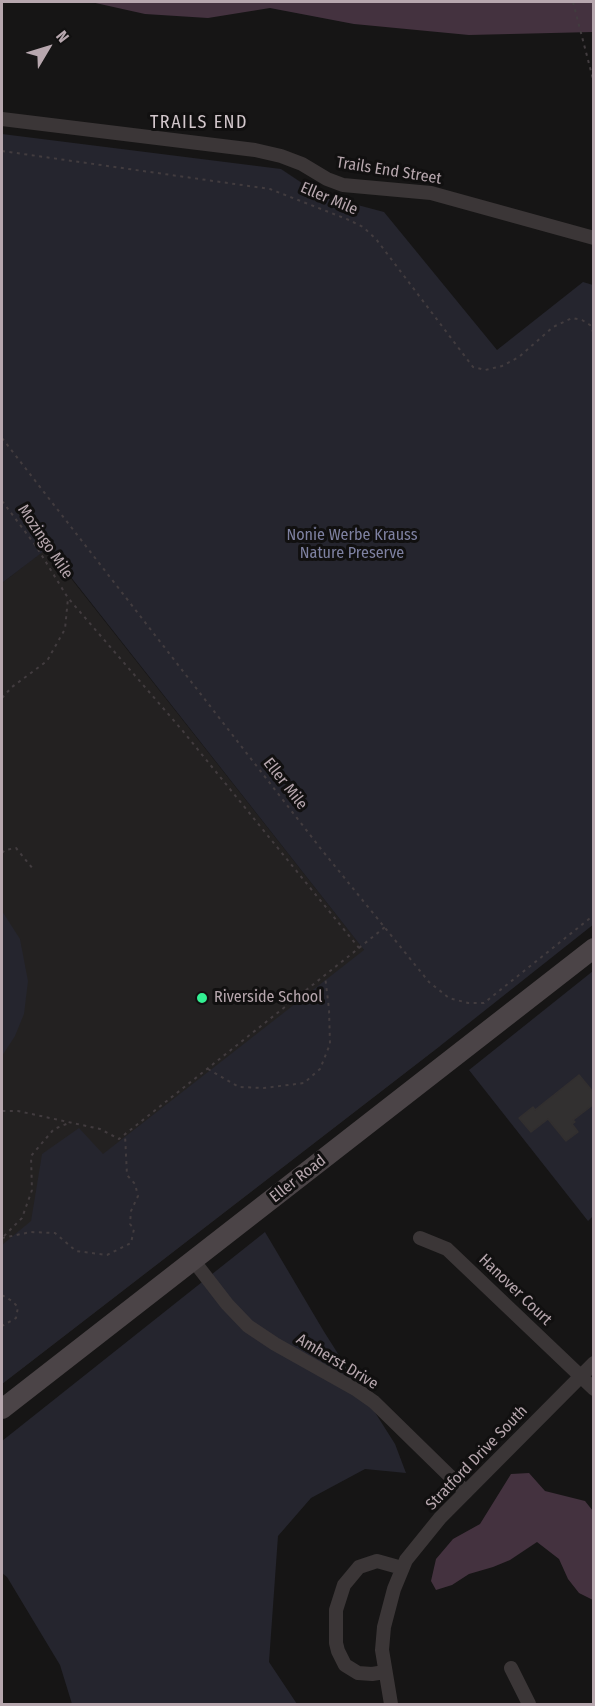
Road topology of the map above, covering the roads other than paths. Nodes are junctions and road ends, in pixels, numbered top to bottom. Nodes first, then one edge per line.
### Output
1 (2, 119) edge
2 (594, 238) edge
3 (594, 948) edge
4 (420, 1238) dead end
5 (193, 1260) junction
6 (594, 1363) edge
7 (580, 1376) junction
8 (594, 1389) edge
9 (2, 1409) edge
10 (466, 1492) junction
11 (402, 1568) junction
12 (511, 1668) dead end
13 (385, 1672) junction
14 (391, 1704) edge
15 (529, 1704) edge

1 - 2 street, Trails End Street
3 - 5 street, Eller Road
4 - 7 street, Hanover Court
5 - 9 street, Eller Road
5 - 10 street, Amherst Drive
6 - 7 street, Stratford Drive South
7 - 8 street, Hanover Court
7 - 10 street, Stratford Drive South
10 - 11 street, Stratford Drive South
11 - 13 street, Stratford Drive South
11 - 13 street
12 - 15 street
13 - 14 street, Stratford Drive South

